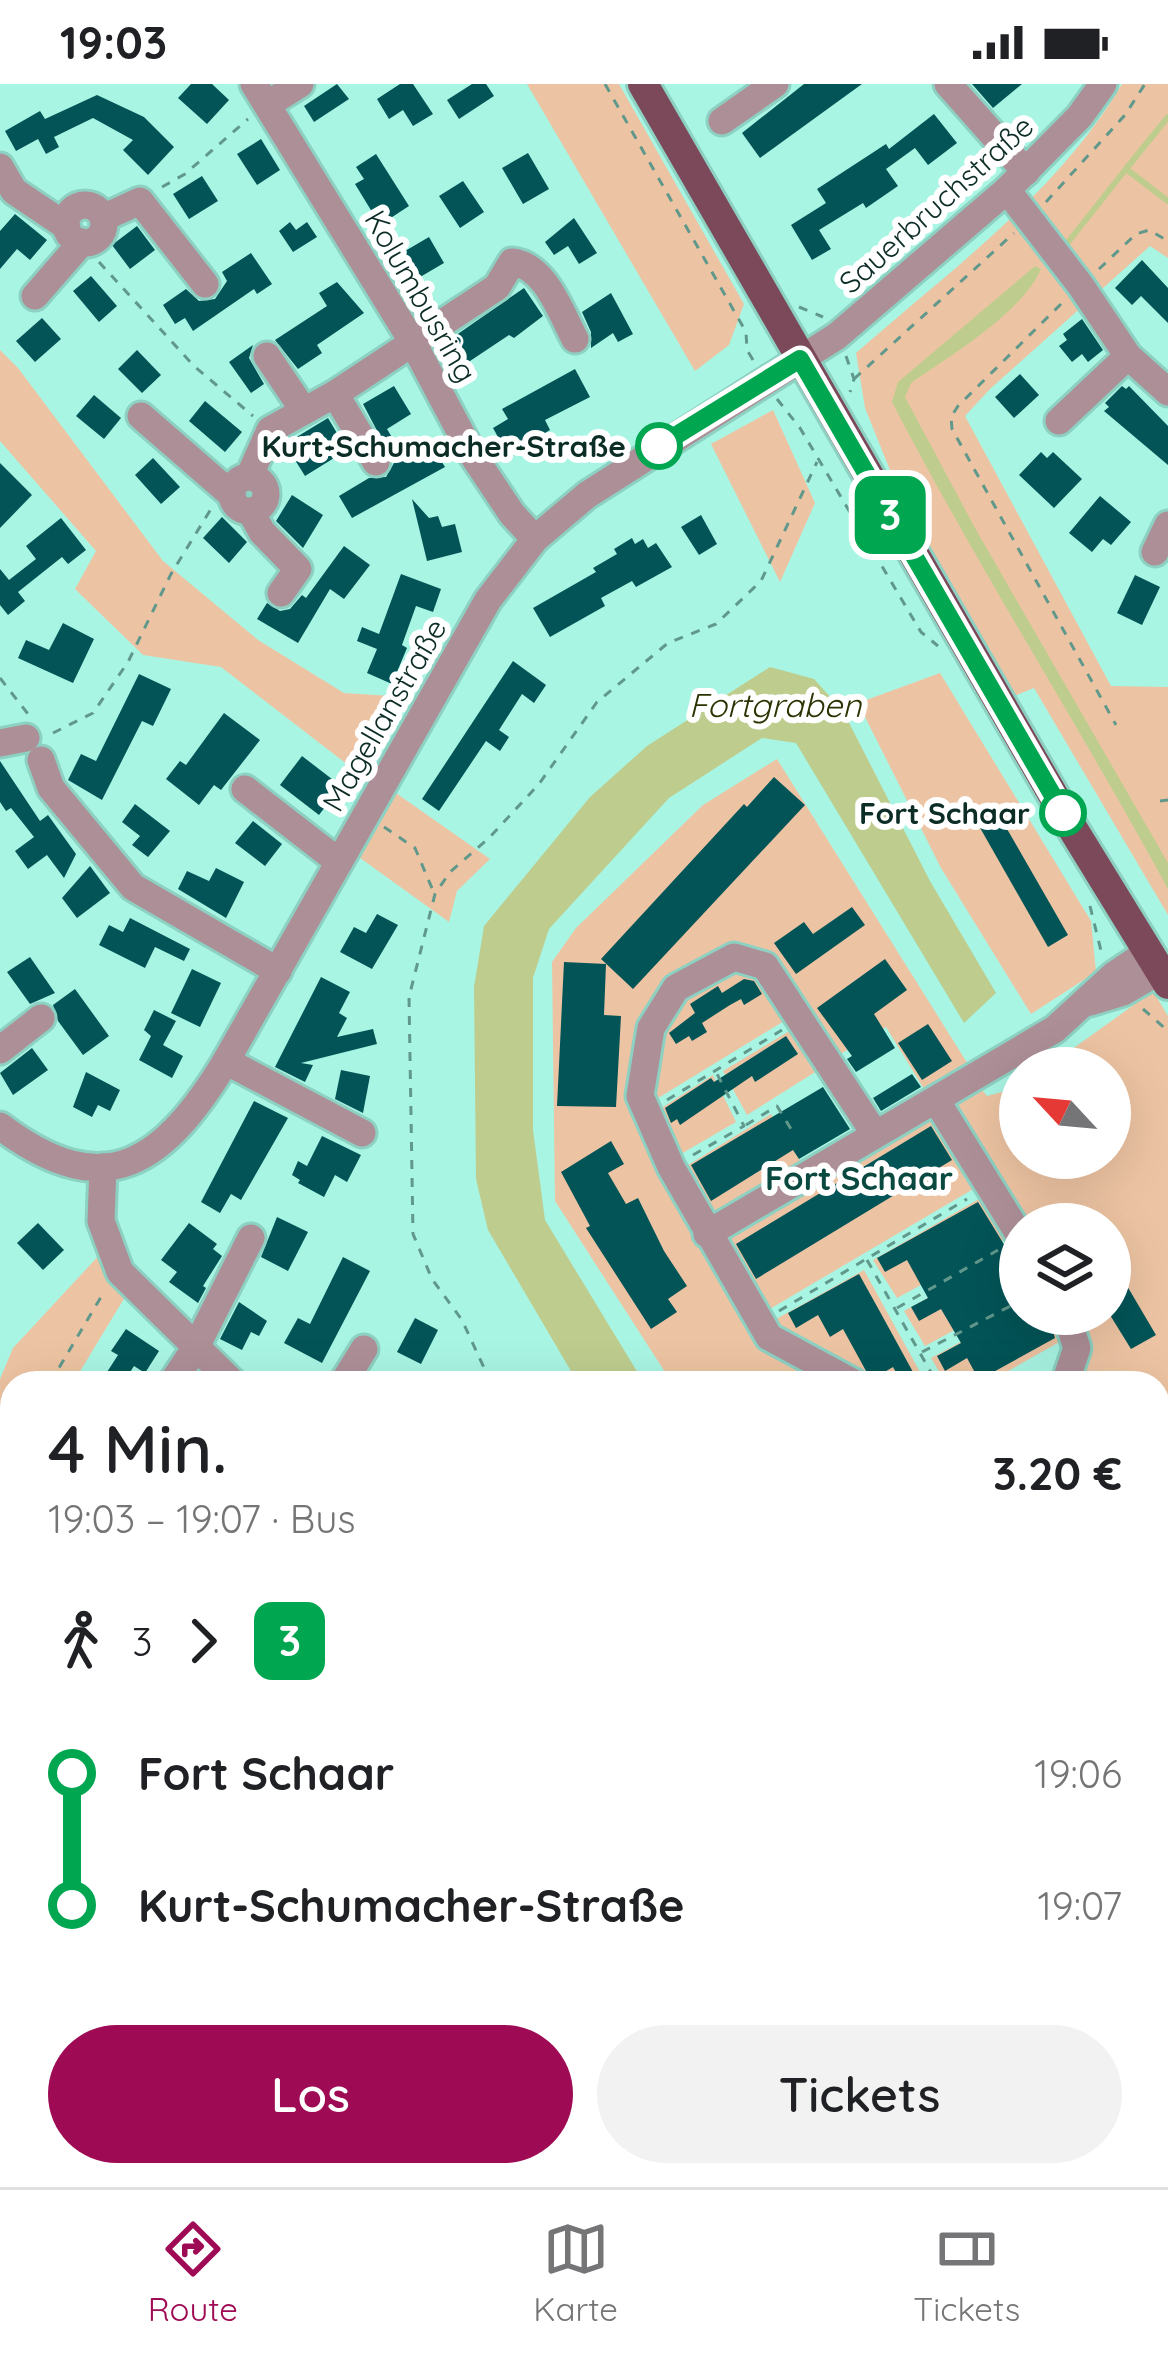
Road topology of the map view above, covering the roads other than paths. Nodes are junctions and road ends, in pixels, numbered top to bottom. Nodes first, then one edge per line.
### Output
1 (300, 84) edge
2 (643, 84) edge
3 (776, 84) edge
4 (948, 84) edge
5 (1103, 84) edge
6 (261, 94) edge
7 (722, 122) dead end
8 (1016, 182) junction
9 (5, 188) edge
10 (74, 234) junction
11 (205, 284) dead end
12 (35, 296) dead end
13 (575, 339) dead end
14 (412, 341) junction
15 (267, 356) dead end
16 (1128, 356) junction
17 (800, 359) junction
18 (1168, 392) edge
19 (335, 394) junction
20 (304, 412) junction
21 (140, 416) dead end
22 (1059, 422) dead end
23 (376, 462) dead end
24 (244, 494) junction
25 (1168, 525) edge
26 (535, 539) junction
27 (1155, 552) dead end
28 (281, 593) dead end
29 (32, 740) edge
30 (245, 788) dead end
31 (339, 862) junction
32 (1158, 969) edge
33 (278, 971) junction
34 (41, 1018) dead end
35 (0, 1050) edge
36 (226, 1060) junction
37 (936, 1100) junction
38 (0, 1127) edge
39 (362, 1133) dead end
40 (875, 1134) junction
41 (103, 1167) junction
42 (999, 1213) edge
43 (707, 1234) junction
44 (251, 1238) dead end
45 (1073, 1335) edge
46 (196, 1347) junction
47 (364, 1349) dead end
48 (180, 1371) edge
49 (221, 1371) edge
50 (350, 1371) edge
51 (832, 1371) edge
52 (1069, 1371) edge

1 - 6 street
2 - 17 main road
3 - 7 street
4 - 8 street
5 - 8 street, Sauerbruchstraße
6 - 14 street, Kolumbusring
8 - 16 street
8 - 17 street, Sauerbruchstraße
9 - 10 street
10 - 11 street
10 - 12 street
13 - 14 street
14 - 19 street
14 - 26 street, Kolumbusring
15 - 20 street
16 - 18 street
16 - 22 street
17 - 26 street, Magellanstraße
17 - 32 main road
19 - 20 street
19 - 23 street
20 - 24 street
21 - 24 street
24 - 28 street
25 - 27 street
26 - 31 street, Magellanstraße
29 - 33 street
30 - 31 street
31 - 33 street, Magellanstraße
32 - 37 street
33 - 36 street, Magellanstraße
34 - 35 street
36 - 39 street
36 - 41 street, Magellanstraße
37 - 40 street
37 - 42 street
38 - 41 street
40 - 43 street
40 - 43 street
41 - 46 street
43 - 51 street
44 - 46 street
45 - 52 street
46 - 48 street
46 - 49 street
47 - 50 street

